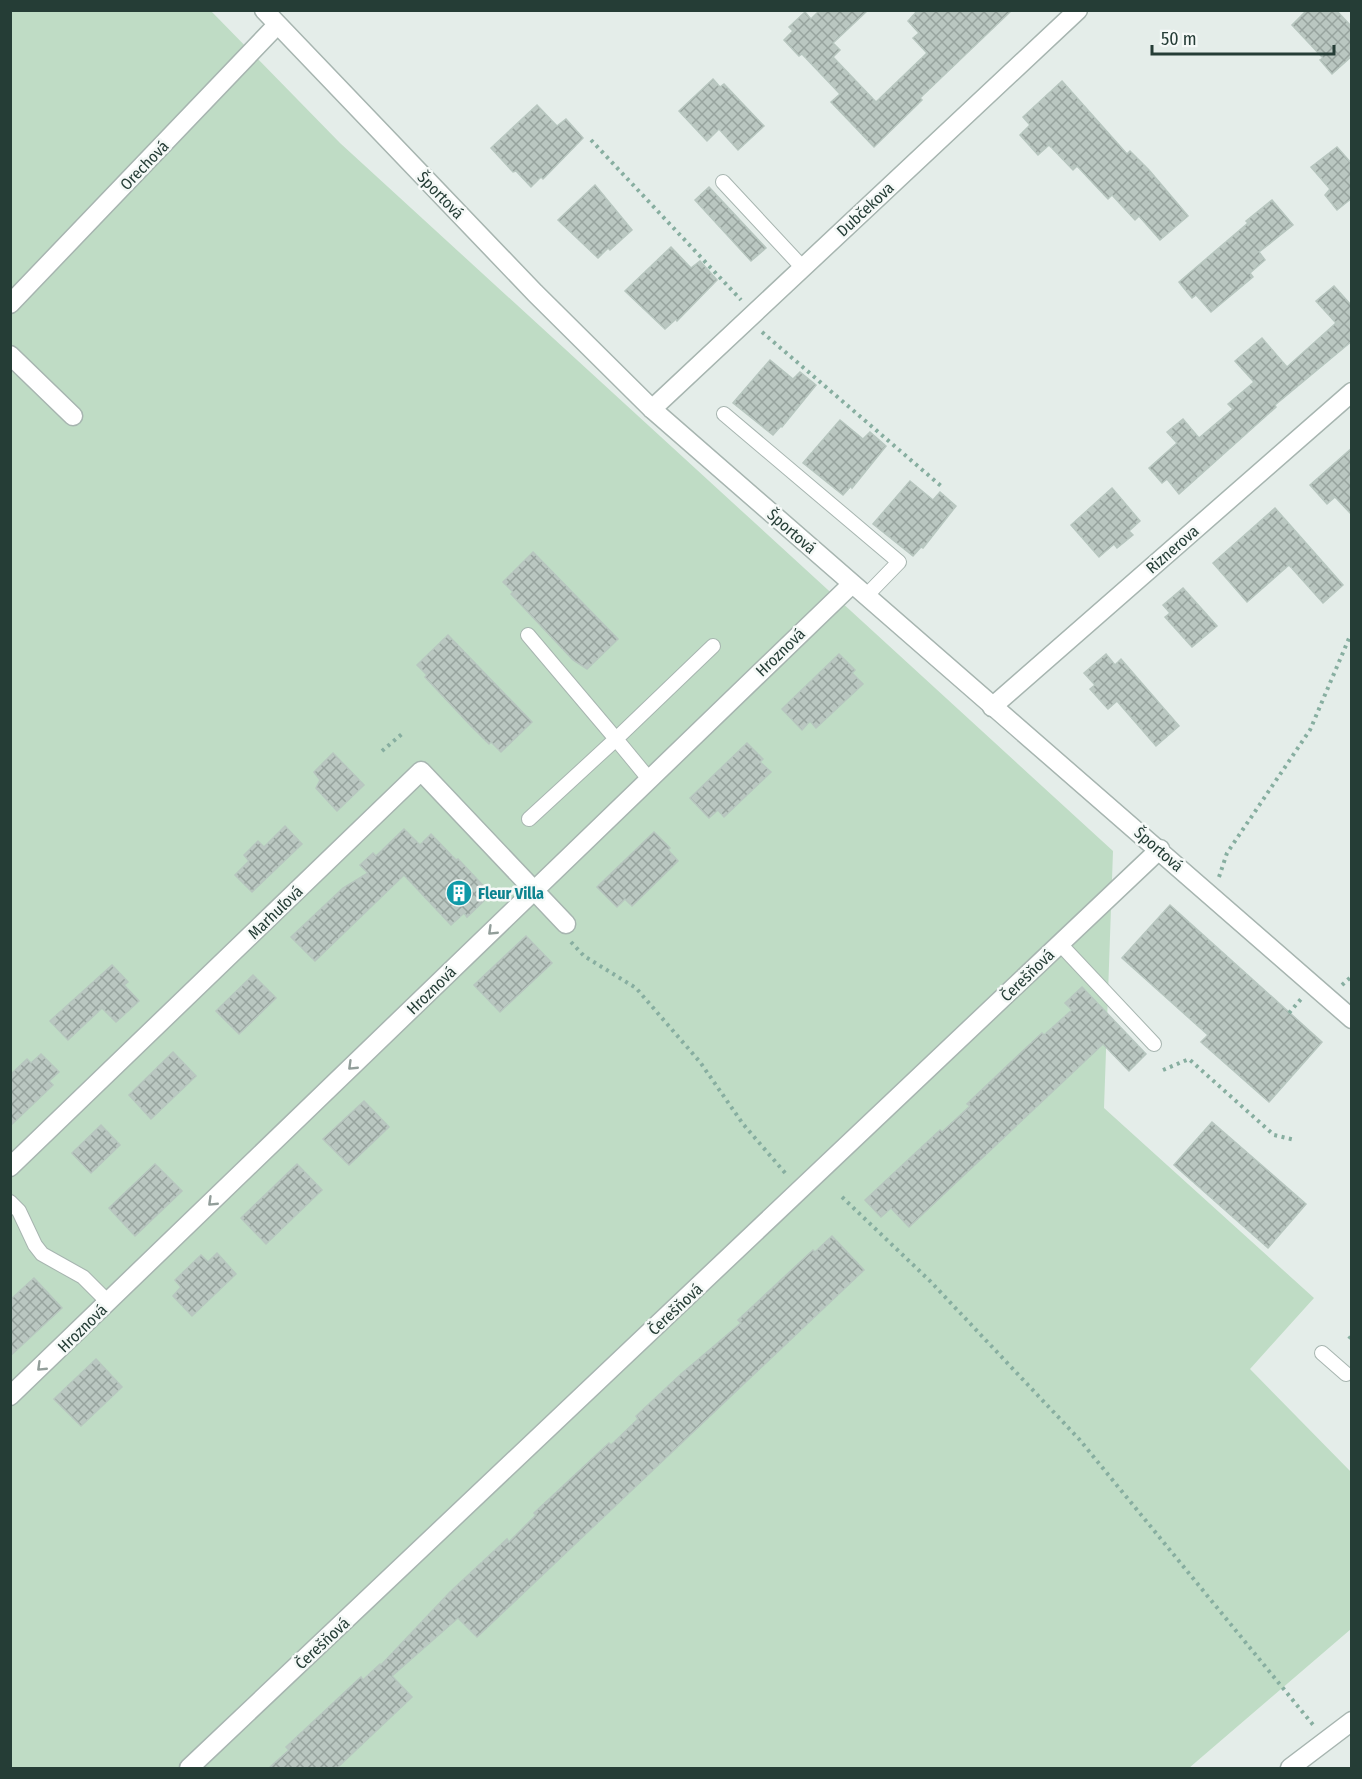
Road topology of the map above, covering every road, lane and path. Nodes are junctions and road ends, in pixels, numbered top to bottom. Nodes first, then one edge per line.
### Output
1 (264, 10) edge
2 (1078, 10) edge
3 (278, 25) junction
4 (591, 140) dead end
5 (723, 182) dead end
6 (803, 268) junction
7 (10, 304) edge
8 (750, 317) junction
9 (10, 355) edge
10 (1352, 392) edge
11 (652, 409) junction
12 (724, 414) dead end
13 (73, 416) dead end
14 (941, 486) dead end
15 (852, 584) junction
16 (866, 596) junction
17 (528, 635) dead end
18 (1350, 636) edge
19 (713, 646) dead end
20 (992, 707) junction
21 (403, 733) dead end
22 (616, 739) junction
23 (382, 751) dead end
24 (650, 779) junction
25 (529, 819) dead end
26 (1160, 849) junction
27 (534, 890) junction
28 (1208, 891) junction
29 (567, 931) joint
30 (1060, 944) junction
31 (1352, 976) edge
32 (1339, 987) dead end
33 (1352, 1019) edge
34 (1154, 1044) dead end
35 (1163, 1070) dead end
36 (1295, 1140) dead end
37 (10, 1167) edge
38 (800, 1191) junction
39 (842, 1197) dead end
40 (10, 1202) edge
41 (108, 1302) junction
42 (1322, 1353) dead end
43 (1350, 1374) edge
44 (10, 1396) edge
45 (1349, 1729) edge
46 (1319, 1732) dead end
47 (189, 1768) edge
48 (1290, 1768) edge

1 - 3 street, Športová
2 - 6 street, Dubčekova
3 - 7 street, Orechová
3 - 11 street, Športová
4 - 8 path
5 - 6 lane
6 - 8 street, Dubčekova
8 - 11 street, Dubčekova
8 - 14 path
9 - 13 street
10 - 20 street, Riznerova
11 - 15 street, Športová
12 - 16 lane
15 - 16 street, Športová
15 - 24 street, Hroznová
16 - 20 street, Športová
17 - 22 lane
18 - 28 path
19 - 22 lane
20 - 26 street, Športová
21 - 23 path
22 - 24 lane
22 - 25 lane
24 - 27 street, Hroznová
26 - 28 street, Športová
26 - 30 street, Čerešňová
27 - 29 street
27 - 37 street, Marhuľová
27 -> 41 street, Hroznová
28 - 33 street, Športová
29 - 38 path
30 - 34 lane
30 - 38 street, Čerešňová
31 - 32 path
35 - 36 path
38 - 47 street, Čerešňová
39 - 46 path
40 - 41 lane
41 -> 44 street, Hroznová
42 - 43 lane
45 - 48 street

